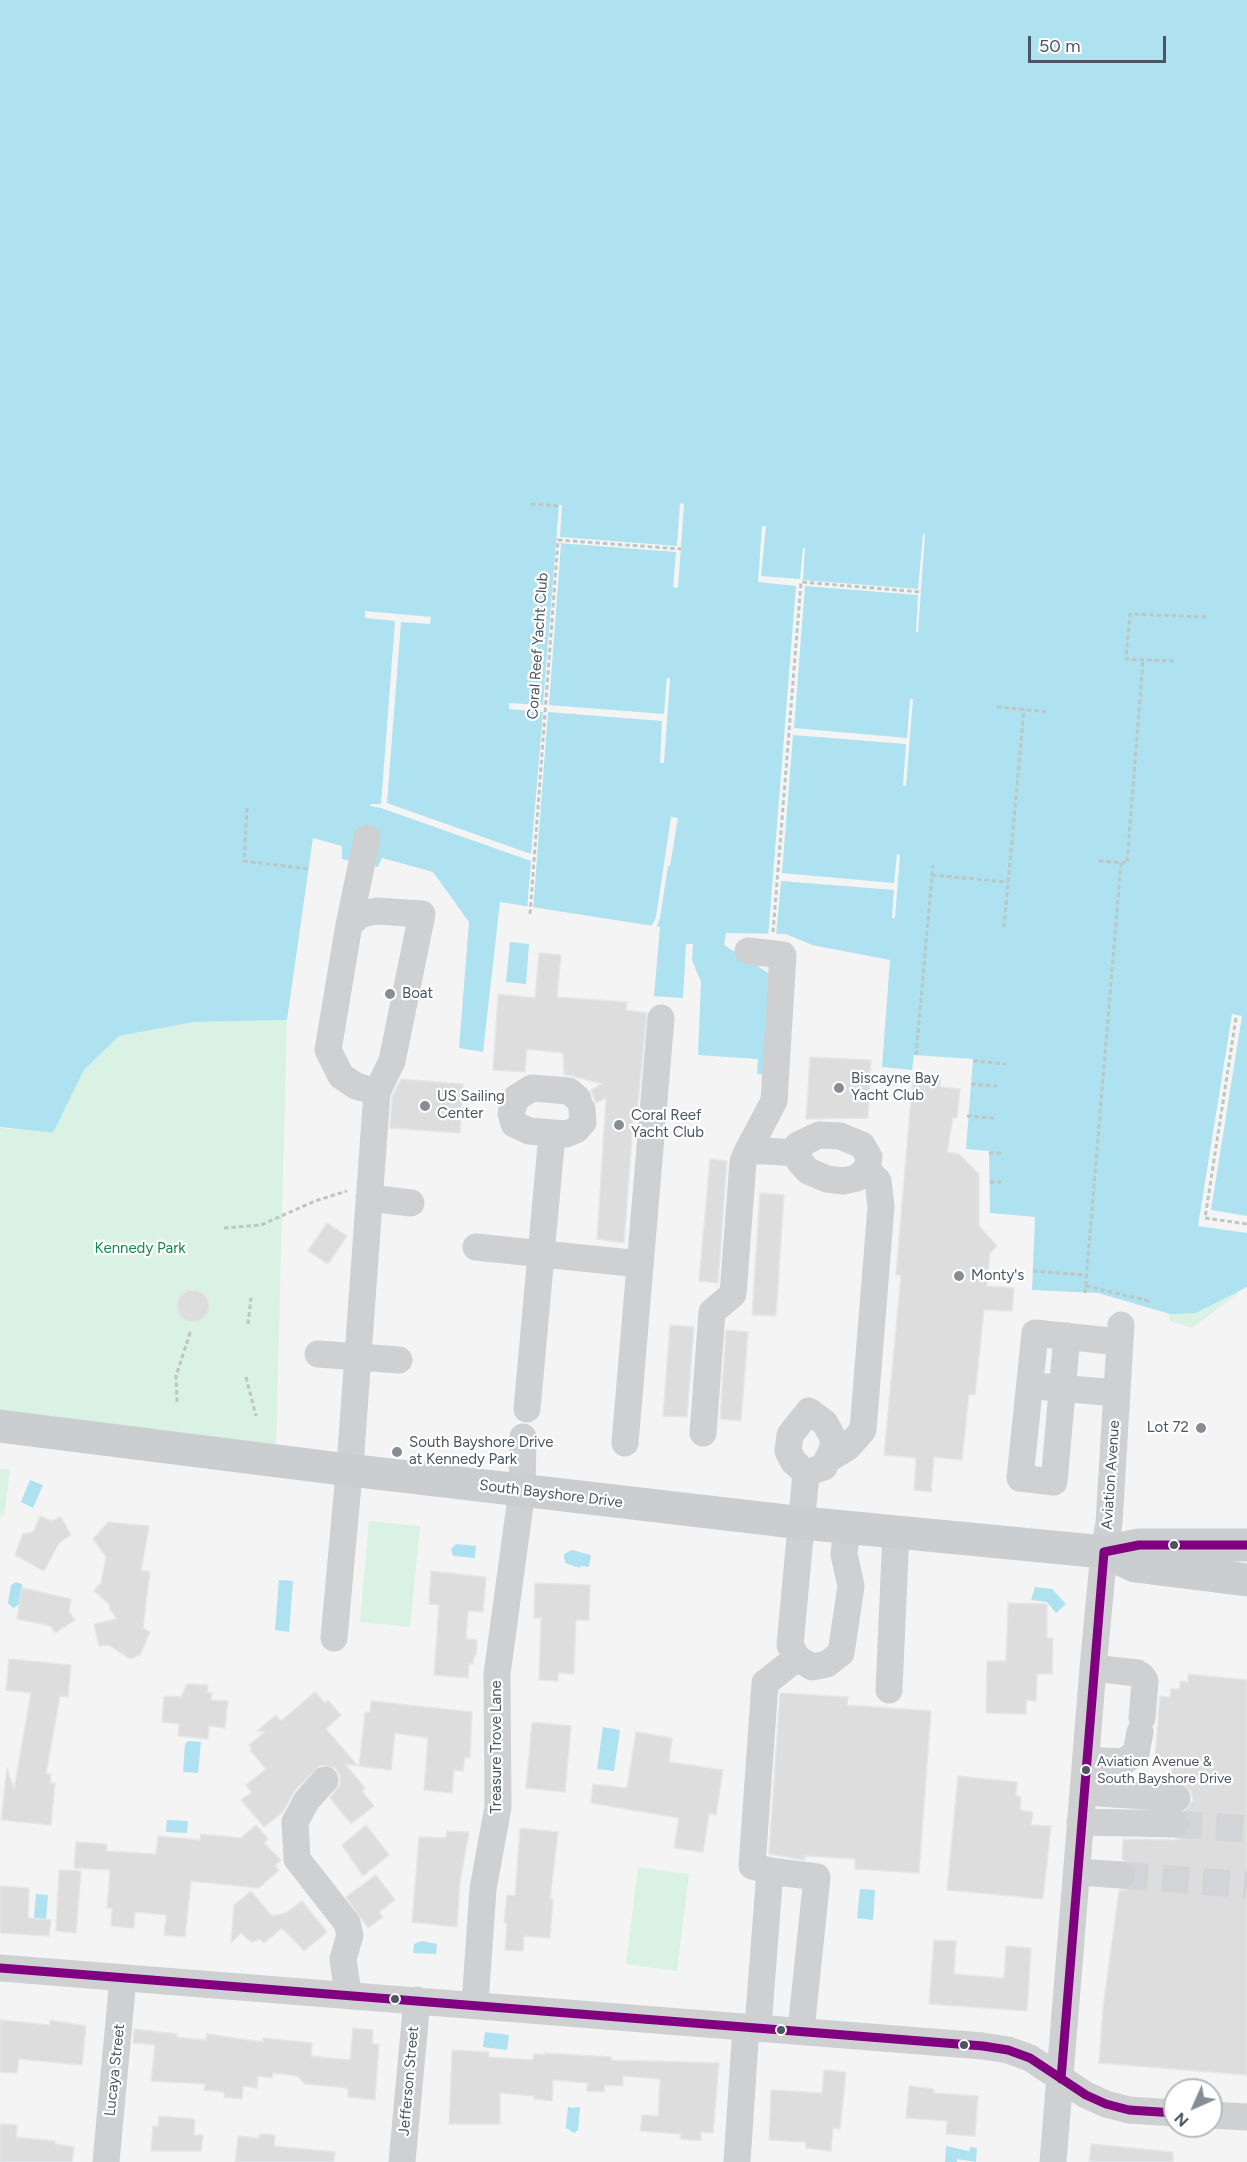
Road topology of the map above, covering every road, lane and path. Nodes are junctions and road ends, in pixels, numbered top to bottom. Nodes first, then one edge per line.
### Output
1 (531, 504) dead end
2 (559, 506) dead end
3 (681, 549) dead end
4 (921, 592) dead end
5 (1206, 617) dead end
6 (1143, 660) junction
7 (1174, 661) dead end
8 (997, 707) dead end
9 (1024, 710) junction
10 (1049, 712) dead end
11 (247, 808) dead end
12 (367, 838) dead end
13 (1099, 861) dead end
14 (1120, 863) junction
15 (933, 865) dead end
16 (309, 869) dead end
17 (932, 875) junction
18 (1008, 882) junction
19 (530, 914) dead end
20 (349, 925) junction
21 (1004, 927) dead end
22 (773, 934) dead end
23 (748, 951) dead end
24 (661, 1018) dead end
25 (1236, 1018) dead end
26 (916, 1055) dead end
27 (973, 1061) dead end
28 (1006, 1064) dead end
29 (971, 1084) dead end
30 (997, 1086) dead end
31 (376, 1092) junction
32 (968, 1116) dead end
33 (994, 1118) dead end
34 (552, 1134) junction
35 (748, 1150) junction
36 (799, 1153) junction
37 (989, 1153) dead end
38 (1004, 1154) dead end
39 (867, 1169) junction
40 (990, 1182) dead end
41 (1001, 1182) dead end
42 (369, 1193) junction
43 (411, 1203) dead end
44 (1247, 1224) edge
45 (224, 1228) dead end
46 (476, 1247) dead end
47 (542, 1254) junction
48 (640, 1264) junction
49 (1033, 1271) dead end
50 (1087, 1275) junction
51 (1086, 1286) junction
52 (1085, 1293) dead end
53 (251, 1298) dead end
54 (1149, 1301) dead end
55 (248, 1324) dead end
56 (191, 1330) dead end
57 (1067, 1336) junction
58 (318, 1354) dead end
59 (358, 1357) junction
60 (399, 1360) dead end
61 (246, 1377) dead end
62 (1030, 1386) junction
63 (1062, 1389) junction
64 (1117, 1393) junction
65 (177, 1402) dead end
66 (256, 1416) dead end
67 (0, 1426) edge
68 (703, 1433) dead end
69 (625, 1443) dead end
70 (349, 1470) junction
71 (522, 1490) junction
72 (803, 1523) junction
73 (847, 1527) junction
74 (896, 1532) junction
75 (1247, 1545) edge
76 (1104, 1552) junction
77 (1247, 1580) edge
78 (334, 1638) dead end
79 (797, 1659) junction
80 (1093, 1668) junction
81 (889, 1690) dead end
82 (1086, 1760) junction
83 (325, 1780) dead end
84 (1083, 1792) junction
85 (1080, 1822) junction
86 (770, 1871) junction
87 (1077, 1872) junction
88 (1121, 1875) tunnel mouth
89 (0, 1968) edge
90 (123, 1978) junction
91 (348, 1994) junction
92 (417, 2000) junction
93 (475, 2004) junction
94 (752, 2027) junction
95 (801, 2030) junction
96 (1061, 2079) junction
97 (1163, 2112) edge
98 (1223, 2116) edge
99 (1247, 2117) edge
100 (106, 2162) edge
101 (402, 2162) edge
102 (738, 2162) edge
103 (1053, 2162) edge

1 - 2 path
3 - 19 path, Coral Reef Yacht Club
4 - 22 path
5 - 6 path
6 - 7 path
6 - 14 path
8 - 9 path
9 - 10 path
9 - 18 path
11 - 16 path
12 - 20 street
13 - 14 path
14 - 50 path
15 - 17 path
17 - 18 path
17 - 26 path
18 - 21 path
20 - 31 street
20 - 31 street
23 - 35 street
24 - 48 street
25 - 44 path
27 - 28 path
29 - 30 path
31 - 42 street
32 - 33 path
34 - 34 street
34 - 47 street
35 - 36 street
35 - 68 street
36 - 39 street
36 - 39 street
37 - 38 path
39 - 72 street
40 - 41 path
42 - 43 street
42 - 45 path
42 - 59 street
46 - 47 street
47 - 48 street
47 - 71 street, Treasure Trove Lane
48 - 69 street
49 - 50 path
50 - 51 path
51 - 52 path
51 - 54 path
53 - 55 path
56 - 65 path
57 - 62 street
57 - 63 street
57 - 64 street, Aviation Avenue
58 - 59 street
59 - 60 street
59 - 70 street
61 - 66 path
62 - 63 street
62 - 63 street
63 - 64 street
64 - 76 street, Aviation Avenue
67 - 70 main road, South Bayshore Drive
70 - 71 main road, South Bayshore Drive
70 - 78 street
71 - 72 main road, South Bayshore Drive
71 - 93 street, Treasure Trove Lane
72 - 73 main road, South Bayshore Drive
72 - 79 street
73 - 74 main road, South Bayshore Drive
73 - 79 street
74 - 76 main road, South Bayshore Drive
74 - 81 street
75 - 76 main road, South Bayshore Drive
76 - 77 main road, South Bayshore Drive
76 - 80 street, Aviation Avenue
79 - 86 street
80 - 82 street, Aviation Avenue
80 - 82 street
82 - 84 street, Aviation Avenue
83 - 91 street
84 - 85 street, Aviation Avenue
84 - 85 street
85 - 87 street, Aviation Avenue
86 - 94 street
86 - 95 street
87 - 88 street
87 - 96 street, Aviation Avenue
89 - 90 street
90 - 91 street
90 - 100 street, Lucaya Street
91 - 92 street
92 - 93 street
92 - 101 street, Jefferson Street
93 - 94 street
94 - 95 street
94 - 102 street
95 - 96 street
96 - 97 street
96 - 103 street, Aviation Avenue
98 - 99 street

